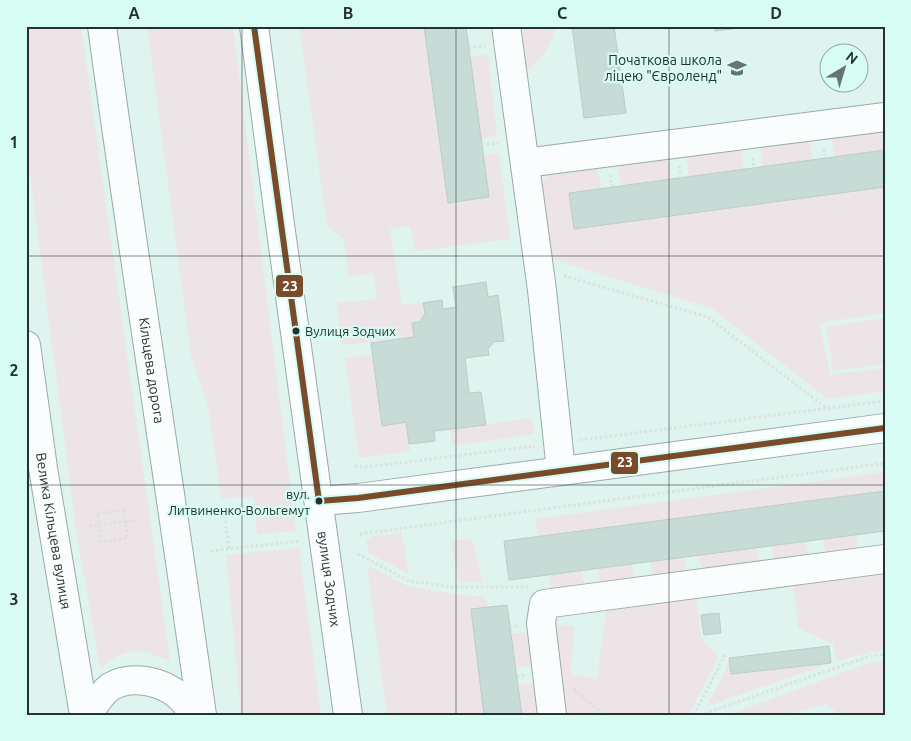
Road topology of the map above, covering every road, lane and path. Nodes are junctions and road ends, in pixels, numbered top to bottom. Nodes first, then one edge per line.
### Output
1 (102, 26) edge
2 (254, 26) edge
3 (506, 26) edge
4 (885, 117) edge
5 (525, 163) junction
6 (539, 269) junction
7 (26, 345) edge
8 (885, 400) edge
9 (827, 408) junction
10 (885, 428) edge
11 (557, 444) junction
12 (885, 463) edge
13 (355, 466) dead end
14 (35, 471) edge
15 (561, 471) junction
16 (319, 501) junction
17 (224, 511) dead end
18 (139, 520) dead end
19 (126, 522) junction
20 (99, 524) junction
21 (89, 526) dead end
22 (360, 534) dead end
23 (303, 540) dead end
24 (228, 550) junction
25 (212, 551) dead end
26 (358, 554) dead end
27 (885, 559) edge
28 (533, 587) dead end
29 (726, 653) dead end
30 (885, 654) edge
31 (84, 715) edge
32 (88, 715) edge
33 (195, 715) edge
34 (202, 715) edge
35 (348, 715) edge
36 (552, 715) edge
37 (694, 715) edge
38 (700, 715) edge

1 - 34 main road, Кільцева дорога
2 - 16 main road, вулиця Зодчих
3 - 5 main road
4 - 5 main road
5 - 6 main road
6 - 9 path
6 - 11 main road
7 - 14 main road, Велика Кільцева вулиця
8 - 9 path
9 - 11 path
10 - 15 main road
11 - 13 path
11 - 15 main road
12 - 22 path
14 - 31 main road, Велика Кільцева вулиця
15 - 16 main road
16 - 35 main road, вулиця Зодчих
17 - 24 path
18 - 19 path
19 - 20 path
19 - 20 path
19 - 20 path
20 - 21 path
23 - 24 path
24 - 25 path
26 - 28 path
27 - 36 main road
29 - 37 path
30 - 38 path
32 - 33 main road

